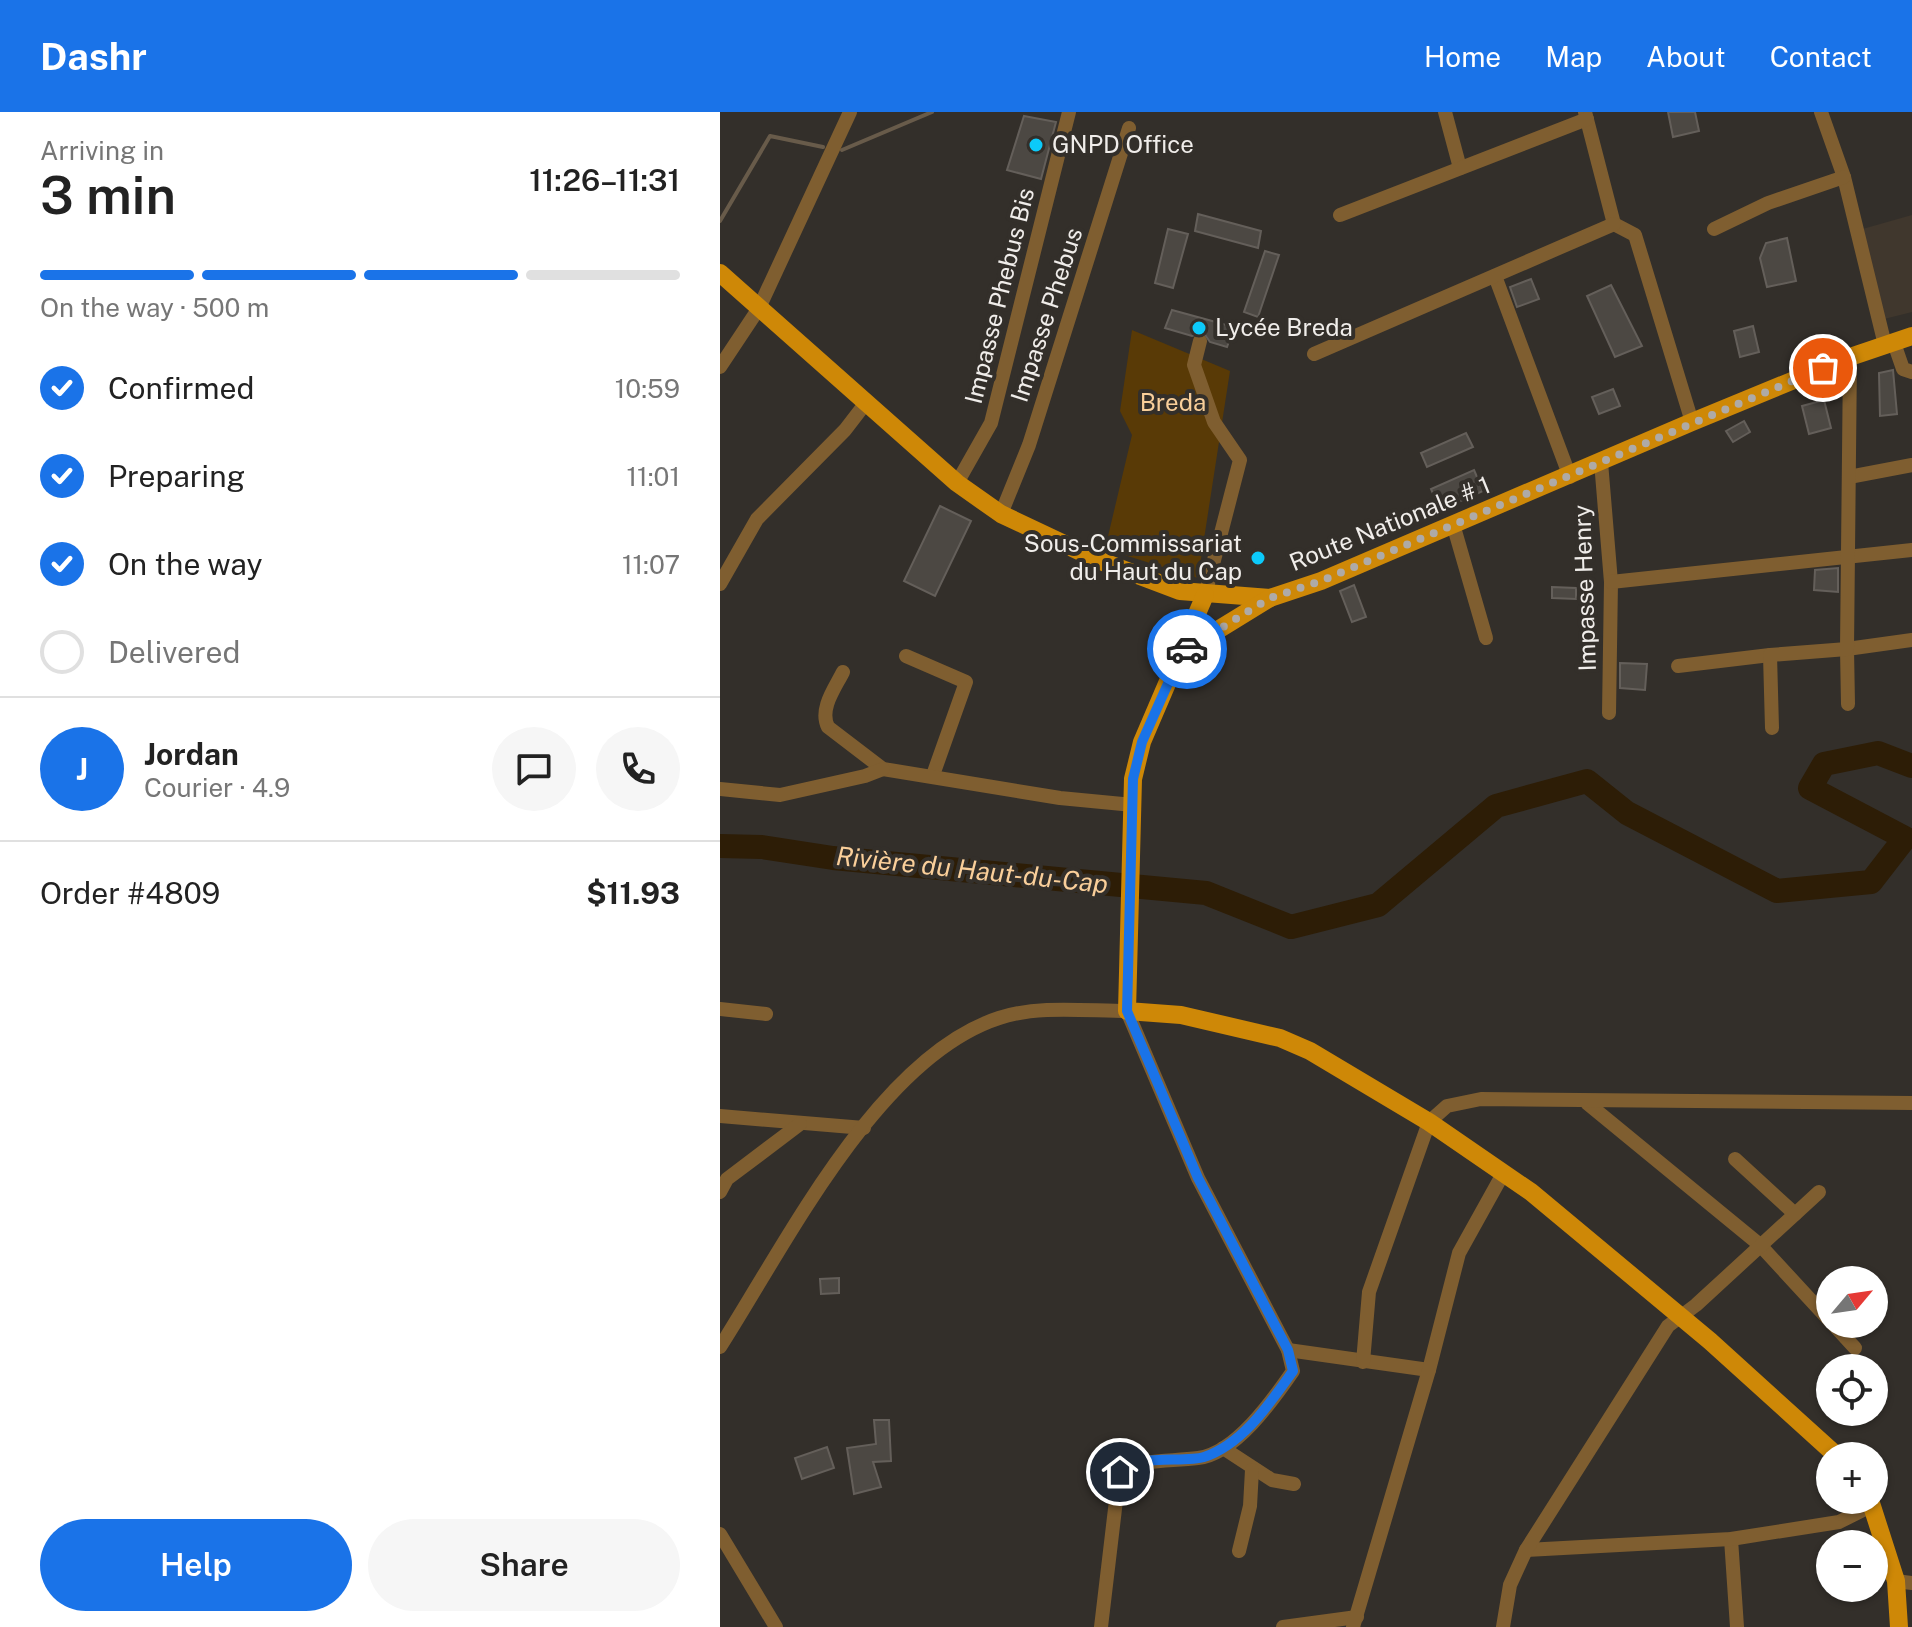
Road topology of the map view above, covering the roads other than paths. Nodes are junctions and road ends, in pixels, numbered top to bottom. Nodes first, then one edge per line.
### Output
1 (850, 112) edge
2 (1069, 112) edge
3 (1445, 112) edge
4 (1821, 112) edge
5 (1586, 116) edge
6 (1129, 128) dead end
7 (1460, 168) junction
8 (1844, 177) junction
9 (1340, 215) dead end
10 (1614, 224) junction
11 (1714, 229) dead end
12 (720, 273) edge
13 (1495, 276) junction
14 (759, 308) junction
15 (1912, 336) edge
16 (1200, 341) dead end
17 (1889, 344) junction
18 (1314, 354) dead end
19 (1850, 357) junction
20 (720, 367) edge
21 (1912, 372) edge
22 (865, 404) junction
23 (1692, 422) junction
24 (1601, 462) junction
25 (1912, 465) edge
26 (1570, 477) junction
27 (1849, 477) junction
28 (957, 483) junction
29 (1001, 514) junction
30 (1453, 524) junction
31 (1912, 550) edge
32 (1849, 555) junction
33 (1611, 582) junction
34 (720, 584) edge
35 (1205, 595) junction
36 (1270, 598) junction
37 (1486, 638) dead end
38 (1912, 640) edge
39 (1847, 649) junction
40 (1182, 652) junction
41 (1770, 655) junction
42 (906, 656) dead end
43 (1678, 666) dead end
44 (843, 672) dead end
45 (1848, 704) dead end
46 (1609, 713) dead end
47 (1772, 728) dead end
48 (883, 769) junction
49 (933, 775) junction
50 (720, 789) edge
51 (1133, 805) junction
52 (720, 1009) edge
53 (1127, 1011) junction
54 (766, 1014) dead end
55 (1587, 1103) junction
56 (1912, 1103) edge
57 (720, 1116) edge
58 (1429, 1122) junction
59 (800, 1124) junction
60 (864, 1128) junction
61 (1735, 1159) dead end
62 (1504, 1172) junction
63 (720, 1192) edge
64 (1819, 1192) dead end
65 (1795, 1214) junction
66 (1760, 1245) junction
67 (1816, 1306) edge
68 (1679, 1317) junction
69 (1846, 1338) edge
70 (720, 1347) edge
71 (1855, 1348) dead end
72 (1288, 1350) junction
73 (1363, 1362) junction
74 (1429, 1370) junction
75 (1821, 1442) edge
76 (1223, 1448) junction
77 (1252, 1470) junction
78 (1294, 1484) dead end
79 (1852, 1514) edge
80 (1877, 1514) edge
81 (720, 1534) edge
82 (1731, 1539) junction
83 (1526, 1550) junction
84 (1239, 1551) dead end
85 (1904, 1582) edge
86 (1355, 1622) edge
87 (776, 1627) edge
88 (1101, 1627) edge
89 (1283, 1627) edge
90 (1503, 1627) edge
91 (1737, 1627) edge
92 (1899, 1627) edge

1 - 14 street
2 - 28 street, Impasse Phebus Bis
3 - 7 street
4 - 8 street
5 - 7 street
5 - 10 street
6 - 29 street, Impasse Phebus
7 - 9 street
8 - 11 street
8 - 17 street
10 - 13 street
10 - 23 street
12 - 14 main road, Route Nationale # 1
13 - 18 street
13 - 26 street
14 - 20 street
14 - 22 main road, Route Nationale # 1
15 - 17 main road, Route Nationale # 1
16 - 35 street
17 - 19 main road, Route Nationale # 1
17 - 21 street
19 - 23 main road, Route Nationale # 1
19 - 27 street
22 - 28 main road, Route Nationale # 1
22 - 34 street
23 - 24 main road, Route Nationale # 1
24 - 26 main road, Route Nationale # 1
24 - 33 street, Impasse Henry
25 - 27 street
26 - 30 main road, Route Nationale # 1
27 - 32 street
28 - 29 main road, Route Nationale # 1
29 - 35 main road, Route Nationale # 1
30 - 36 main road, Route Nationale # 1
30 - 37 street
31 - 32 street
32 - 33 street
32 - 39 street
33 - 46 street, Impasse Henry
35 - 36 main road, Route Nationale # 1
35 - 40 main road
36 - 40 main road
38 - 39 street
39 - 41 street
39 - 45 street
40 - 51 main road
41 - 43 street
41 - 47 street
42 - 49 street
44 - 48 street
48 - 49 street
48 - 50 street
49 - 51 street
51 - 53 main road
52 - 54 street
53 - 58 main road
53 - 60 street
53 - 72 street
55 - 56 street
55 - 58 street
55 - 66 street
57 - 59 street
58 - 62 main road
58 - 73 street
59 - 60 street
59 - 63 street
60 - 70 street
61 - 65 street
62 - 68 main road
62 - 74 street
64 - 65 street
65 - 66 street
66 - 67 street
66 - 68 street
68 - 75 main road
68 - 83 street
69 - 71 street
72 - 73 street
72 - 76 street
73 - 74 street
74 - 86 street
76 - 77 street
76 - 88 street
77 - 78 street
77 - 84 street
79 - 82 street
80 - 85 main road
81 - 87 street
82 - 83 street
82 - 91 street
83 - 90 street
85 - 92 main road
86 - 89 street

